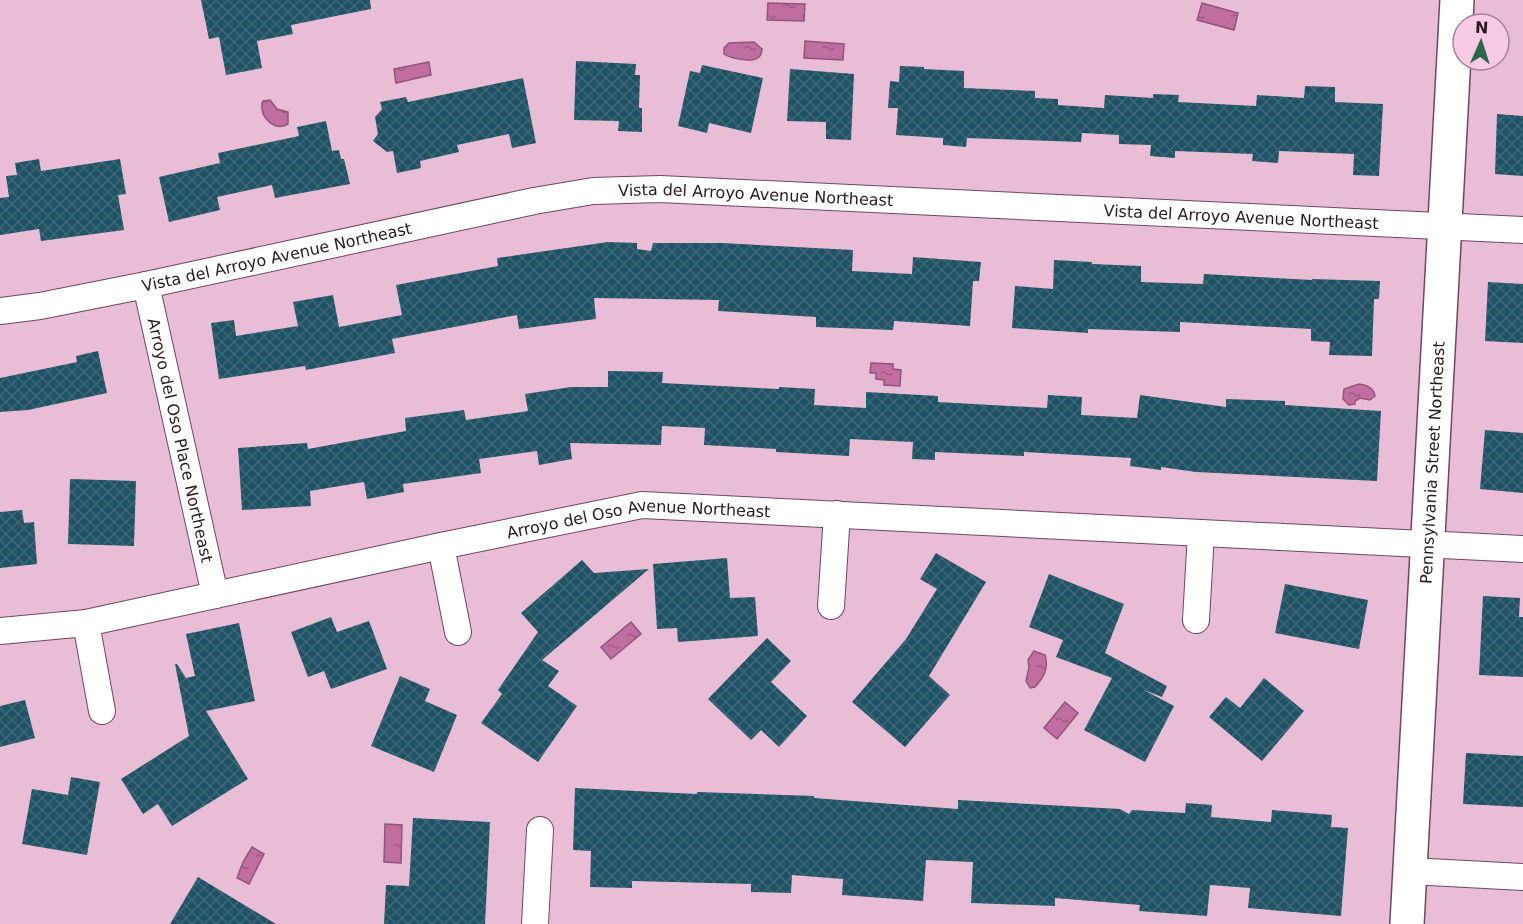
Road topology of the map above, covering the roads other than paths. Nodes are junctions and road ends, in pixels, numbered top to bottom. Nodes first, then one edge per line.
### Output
1 (1457, 0) edge
2 (1445, 225) junction
3 (1523, 230) edge
4 (146, 285) junction
5 (0, 311) edge
6 (837, 514) junction
7 (1201, 534) junction
8 (1429, 543) junction
9 (441, 546) junction
10 (1523, 549) edge
11 (215, 595) junction
12 (831, 606) dead end
13 (1197, 620) dead end
14 (86, 623) junction
15 (0, 631) edge
16 (458, 632) dead end
17 (102, 711) dead end
18 (540, 830) dead end
19 (1410, 872) junction
20 (1523, 877) edge
21 (535, 924) edge
22 (1407, 924) edge

1 - 2 street, Pennsylvania Street Northeast
2 - 3 street, Vista del Arroyo Avenue Northeast
2 - 4 street, Vista del Arroyo Avenue Northeast
2 - 8 street, Pennsylvania Street Northeast
4 - 5 street, Vista del Arroyo Avenue Northeast
4 - 11 street, Arroyo del Oso Place Northeast
6 - 7 street, Arroyo del Oso Avenue Northeast
6 - 9 street, Arroyo del Oso Avenue Northeast
6 - 12 street
7 - 8 street, Arroyo del Oso Avenue Northeast
7 - 13 street
8 - 10 street, Arroyo del Oso Avenue Northeast
8 - 19 street, Pennsylvania Street Northeast
9 - 11 street, Arroyo del Oso Avenue Northeast
9 - 16 street
11 - 14 street, Arroyo del Oso Avenue Northeast
14 - 15 street, Arroyo del Oso Avenue Northeast
14 - 17 street
18 - 21 street
19 - 20 street
19 - 22 street, Pennsylvania Street Northeast

